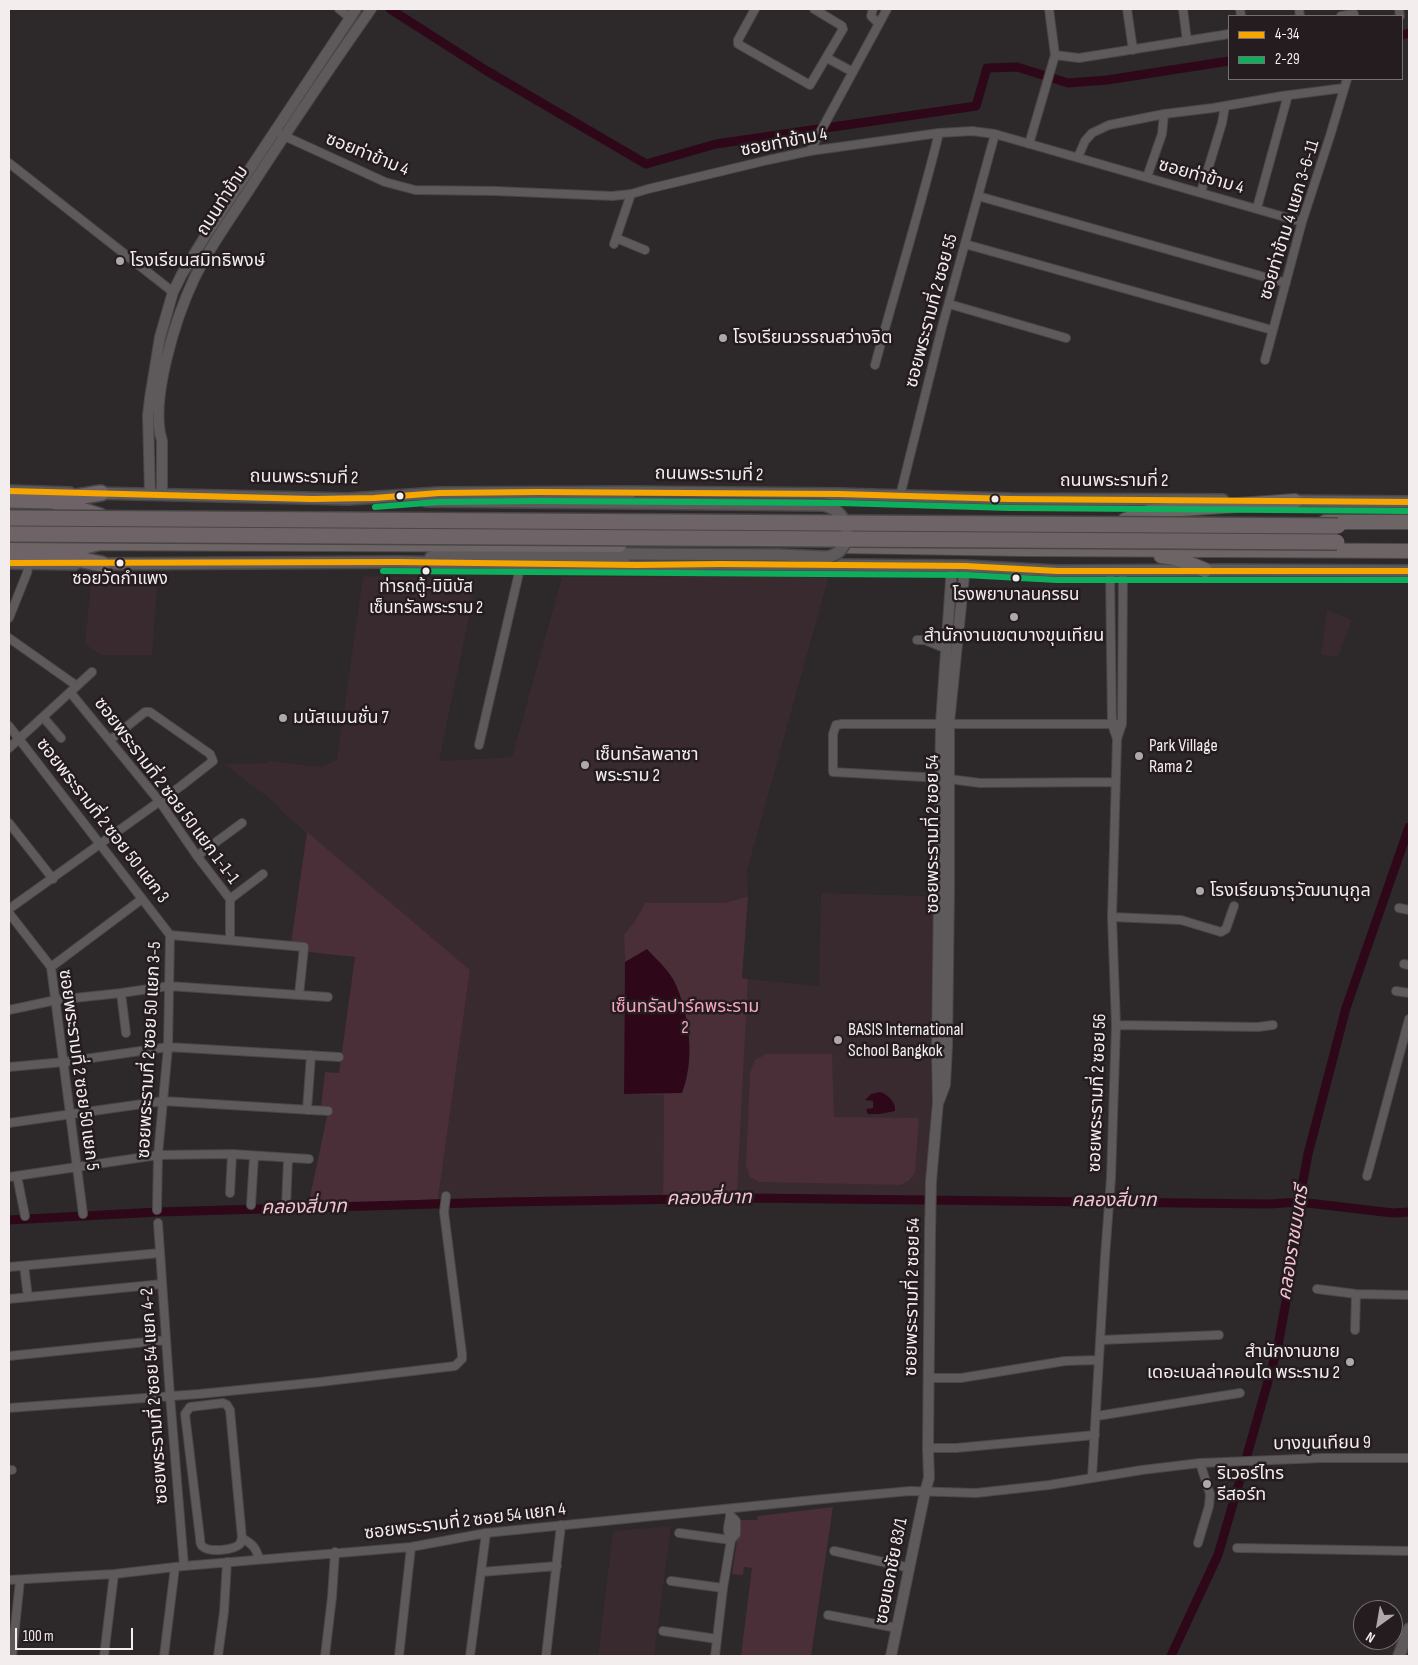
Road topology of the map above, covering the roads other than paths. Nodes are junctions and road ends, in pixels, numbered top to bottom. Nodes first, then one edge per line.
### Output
1 (339, 9) edge
2 (356, 9) edge
3 (371, 9) edge
4 (755, 9) edge
5 (814, 9) edge
6 (873, 9) edge
7 (887, 9) edge
8 (1049, 9) edge
9 (1128, 9) edge
10 (1182, 9) edge
11 (350, 18) junction
12 (879, 24) junction
13 (1228, 34) edge
14 (1188, 41) junction
15 (1133, 50) junction
16 (1055, 55) junction
17 (827, 58) junction
18 (853, 72) junction
19 (1347, 80) edge
20 (1344, 88) junction
21 (1288, 95) junction
22 (1225, 106) junction
23 (1164, 114) junction
24 (275, 131) junction
25 (938, 132) junction
26 (995, 134) junction
27 (284, 136) junction
28 (1029, 144) junction
29 (810, 151) junction
30 (1078, 157) junction
31 (9, 163) edge
32 (1147, 177) junction
33 (1201, 192) junction
34 (631, 194) junction
35 (978, 196) junction
36 (1257, 208) junction
37 (1302, 222) junction
38 (965, 244) junction
39 (645, 250) dead end
40 (1286, 283) junction
41 (173, 292) junction
42 (949, 304) junction
43 (1272, 330) junction
44 (1066, 338) dead end
45 (1264, 360) dead end
46 (875, 364) dead end
47 (154, 432) junction
48 (9, 492) edge
49 (102, 493) junction
50 (150, 494) junction
51 (162, 494) junction
52 (900, 496) junction
53 (374, 498) junction
54 (9, 500) edge
55 (52, 501) junction
56 (1296, 501) junction
57 (1409, 502) edge
58 (100, 516) junction
59 (9, 517) edge
60 (1125, 520) junction
61 (1409, 522) edge
62 (1338, 526) dead end
63 (9, 534) edge
64 (101, 542) junction
65 (1337, 542) dead end
66 (9, 543) edge
67 (1131, 549) junction
68 (1409, 551) edge
69 (9, 554) edge
70 (52, 554) junction
71 (396, 562) junction
72 (9, 563) edge
73 (29, 563) junction
74 (102, 564) junction
75 (521, 564) junction
76 (952, 566) junction
77 (964, 566) junction
78 (1110, 570) junction
79 (1123, 570) junction
80 (1205, 570) junction
81 (1409, 571) edge
82 (9, 618) edge
83 (9, 638) edge
84 (917, 640) dead end
85 (947, 649) junction
86 (92, 672) dead end
87 (77, 686) junction
88 (70, 692) junction
89 (43, 717) junction
90 (945, 723) junction
91 (1112, 724) junction
92 (1122, 724) junction
93 (9, 726) edge
94 (61, 738) dead end
95 (19, 739) junction
96 (1117, 739) junction
97 (110, 740) junction
98 (479, 745) dead end
99 (9, 748) edge
100 (945, 778) junction
101 (1116, 782) junction
102 (160, 802) junction
103 (9, 823) edge
104 (242, 823) dead end
105 (101, 843) junction
106 (197, 856) junction
107 (263, 874) dead end
108 (53, 878) junction
109 (142, 899) junction
110 (230, 899) junction
111 (1234, 906) dead end
112 (1399, 908) dead end
113 (1409, 910) edge
114 (9, 911) edge
115 (1112, 917) junction
116 (170, 935) junction
117 (230, 940) junction
118 (51, 967) junction
119 (170, 986) junction
120 (1396, 991) dead end
121 (121, 993) junction
122 (1409, 993) edge
123 (298, 995) junction
124 (328, 997) dead end
125 (56, 1000) junction
126 (9, 1010) edge
127 (1409, 1019) edge
128 (1116, 1025) junction
129 (1274, 1025) dead end
130 (126, 1033) dead end
131 (168, 1047) junction
132 (311, 1055) junction
133 (339, 1057) dead end
134 (64, 1062) junction
135 (9, 1067) edge
136 (163, 1101) junction
137 (307, 1110) junction
138 (328, 1111) dead end
139 (69, 1115) junction
140 (9, 1123) edge
141 (232, 1154) junction
142 (158, 1155) junction
143 (254, 1156) junction
144 (288, 1159) junction
145 (309, 1159) dead end
146 (77, 1168) junction
147 (13, 1176) edge
148 (1367, 1176) dead end
149 (230, 1193) dead end
150 (446, 1196) dead end
151 (251, 1206) dead end
152 (286, 1207) dead end
153 (158, 1210) dead end
154 (83, 1214) dead end
155 (25, 1216) dead end
156 (158, 1223) dead end
157 (160, 1253) junction
158 (24, 1266) junction
159 (9, 1267) edge
160 (162, 1284) junction
161 (1317, 1289) dead end
162 (1356, 1294) junction
163 (1409, 1295) edge
164 (28, 1296) junction
165 (9, 1299) edge
166 (1355, 1330) dead end
167 (1219, 1335) dead end
168 (166, 1340) junction
169 (1101, 1340) junction
170 (9, 1356) edge
171 (1099, 1360) junction
172 (929, 1378) junction
173 (1240, 1393) dead end
174 (170, 1396) junction
175 (9, 1408) edge
176 (1097, 1416) junction
177 (1095, 1435) junction
178 (928, 1448) junction
179 (1409, 1458) edge
180 (1200, 1463) junction
181 (1092, 1477) junction
182 (925, 1492) junction
183 (730, 1512) junction
184 (561, 1525) junction
185 (486, 1533) junction
186 (679, 1533) dead end
187 (242, 1538) junction
188 (731, 1540) junction
189 (1198, 1543) dead end
190 (411, 1547) junction
191 (1237, 1548) dead end
192 (1409, 1551) edge
193 (335, 1552) junction
194 (834, 1552) dead end
195 (259, 1559) junction
196 (227, 1562) junction
197 (184, 1566) junction
198 (557, 1566) junction
199 (175, 1567) junction
200 (910, 1568) junction
201 (481, 1572) junction
202 (114, 1574) junction
203 (9, 1580) edge
204 (20, 1580) junction
205 (671, 1581) dead end
206 (723, 1588) junction
207 (828, 1615) dead end
208 (897, 1628) junction
209 (1409, 1629) edge
210 (663, 1631) dead end
211 (717, 1639) junction
212 (1406, 1645) edge
213 (12, 1656) edge
214 (104, 1656) edge
215 (164, 1656) edge
216 (218, 1656) edge
217 (324, 1656) edge
218 (399, 1656) edge
219 (470, 1656) edge
220 (546, 1656) edge
221 (715, 1656) edge
222 (891, 1656) edge
223 (1399, 1656) edge

1 - 11 street
2 - 11 street, ถนนท่าข้าม
3 - 27 street, ถนนท่าข้าม
4 - 17 street
5 - 17 street
6 - 12 street
7 - 12 street
8 - 16 street
9 - 15 street
10 - 14 street
11 - 24 street, ถนนท่าข้าม
12 - 18 street
13 - 14 street
14 - 15 street
15 - 16 street
16 - 28 street
17 - 18 street
18 - 29 street
19 - 20 street, ซอยท่าข้าม 4 แยก 3-6-11
20 - 21 street
20 - 37 street, ซอยท่าข้าม 4 แยก 3-6-11
21 - 22 street
21 - 36 street
22 - 23 street
22 - 33 street
23 - 30 street
23 - 32 street
24 - 27 street, ซอยท่าข้าม 4
24 - 41 street, ถนนท่าข้าม
25 - 26 street, ซอยท่าข้าม 4
25 - 29 street, ซอยท่าข้าม 4
25 - 46 street
26 - 28 street, ซอยท่าข้าม 4
26 - 35 street, ซอยพระรามที่ 2 ซอย 55
27 - 34 street, ซอยท่าข้าม 4
27 - 47 street, ถนนท่าข้าม
28 - 30 street, ซอยท่าข้าม 4
29 - 34 street, ซอยท่าข้าม 4
30 - 32 street, ซอยท่าข้าม 4
31 - 41 street
32 - 33 street, ซอยท่าข้าม 4
33 - 36 street, ซอยท่าข้าม 4
34 - 39 street
35 - 38 street, ซอยพระรามที่ 2 ซอย 55
35 - 40 street
36 - 37 street, ซอยท่าข้าม 4
37 - 40 street, ซอยท่าข้าม 4 แยก 3-6-11
38 - 42 street, ซอยพระรามที่ 2 ซอย 55
38 - 43 street
40 - 43 street, ซอยท่าข้าม 4 แยก 3-6-11
41 - 47 street, ถนนท่าข้าม
42 - 44 street
42 - 52 street, ซอยพระรามที่ 2 ซอย 55
43 - 45 street, ซอยท่าข้าม 4 แยก 3-6-11
47 - 50 street, ถนนท่าข้าม
47 - 51 street, ถนนท่าข้าม
48 - 49 main road, ถนนพระรามที่ 2
49 - 50 main road, ถนนพระรามที่ 2
49 - 55 highway
50 - 51 main road, ถนนพระรามที่ 2
51 - 53 main road, ถนนพระรามที่ 2
52 - 53 main road, ถนนพระรามที่ 2
52 - 56 main road, ถนนพระรามที่ 2
53 - 71 main road, bridge
54 - 55 highway
55 - 58 highway
56 - 57 main road, ถนนพระรามที่ 2
56 - 60 highway
58 - 59 highway
58 - 60 highway
59 - 62 highway, bridge
60 - 61 highway
63 - 65 highway, bridge
64 - 66 highway
64 - 67 highway
64 - 70 highway
67 - 68 highway
67 - 80 highway
69 - 70 highway
70 - 74 highway
71 - 74 main road
71 - 75 main road
72 - 73 main road
73 - 74 main road
73 - 82 street
75 - 76 main road
75 - 98 street
76 - 77 main road
76 - 85 street, ซอยพระรามที่ 2 ซอย 54
77 - 78 main road
77 - 90 street, ซอยพระรามที่ 2 ซอย 54
78 - 79 main road
78 - 91 street, ซอยพระรามที่ 2 ซอย 56
79 - 80 main road
79 - 92 street, ซอยพระรามที่ 2 ซอย 56
80 - 81 main road
83 - 87 street
84 - 85 street
85 - 90 street, ซอยพระรามที่ 2 ซอย 54
86 - 87 street
87 - 88 street
88 - 89 street
88 - 97 street, ซอยพระรามที่ 2 ซอย 50 แยก 1-1-1
89 - 94 street
89 - 95 street
90 - 91 street
90 - 100 street, ซอยพระรามที่ 2 ซอย 54
90 - 100 street
91 - 92 street
91 - 96 street, ซอยพระรามที่ 2 ซอย 56
92 - 96 street, ซอยพระรามที่ 2 ซอย 56
93 - 95 street, ซอยพระรามที่ 2 ซอย 50 แยก 3
95 - 99 street
95 - 105 street, ซอยพระรามที่ 2 ซอย 50 แยก 3
96 - 101 street, ซอยพระรามที่ 2 ซอย 56
97 - 102 street, ซอยพระรามที่ 2 ซอย 50 แยก 1-1-1
97 - 102 street
100 - 101 street
100 - 172 street, ซอยพระรามที่ 2 ซอย 54
101 - 115 street, ซอยพระรามที่ 2 ซอย 56
102 - 105 street
102 - 106 street, ซอยพระรามที่ 2 ซอย 50 แยก 1-1-1
103 - 108 street
104 - 106 street
105 - 108 street
105 - 109 street, ซอยพระรามที่ 2 ซอย 50 แยก 3
106 - 110 street, ซอยพระรามที่ 2 ซอย 50 แยก 1-1-1
107 - 110 street
108 - 114 street
109 - 116 street, ซอยพระรามที่ 2 ซอย 50 แยก 3
109 - 118 street
110 - 117 street, ซอยพระรามที่ 2 ซอย 50 แยก 1-1-1
111 - 115 street
112 - 113 street
114 - 118 street, ซอยพระรามที่ 2 ซอย 50 แยก 5
115 - 128 street, ซอยพระรามที่ 2 ซอย 56
116 - 117 street, ซอยพระรามที่ 2 ซอย 50 แยก 3-5
116 - 119 street, ซอยพระรามที่ 2 ซอย 50 แยก 3-5
117 - 123 street, ซอยพระรามที่ 2 ซอย 50 แยก 3-5
118 - 125 street, ซอยพระรามที่ 2 ซอย 50 แยก 5
119 - 121 street
119 - 123 street
119 - 131 street, ซอยพระรามที่ 2 ซอย 50 แยก 3-5
120 - 122 street
121 - 125 street
121 - 130 street
123 - 124 street
125 - 126 street
125 - 134 street, ซอยพระรามที่ 2 ซอย 50 แยก 5
127 - 148 street
128 - 129 street
128 - 169 street, ซอยพระรามที่ 2 ซอย 56
131 - 132 street
131 - 134 street
131 - 136 street, ซอยพระรามที่ 2 ซอย 50 แยก 3-5
132 - 133 street
132 - 137 street
134 - 135 street
134 - 139 street, ซอยพระรามที่ 2 ซอย 50 แยก 5
136 - 137 street
136 - 139 street
136 - 142 street, ซอยพระรามที่ 2 ซอย 50 แยก 3-5
137 - 138 street
139 - 140 street
139 - 146 street, ซอยพระรามที่ 2 ซอย 50 แยก 5
141 - 142 street
141 - 143 street
141 - 149 street
142 - 146 street
142 - 153 street, ซอยพระรามที่ 2 ซอย 50 แยก 3-5
143 - 144 street
143 - 151 street
144 - 145 street
144 - 152 street
146 - 147 street
146 - 154 street, ซอยพระรามที่ 2 ซอย 50 แยก 5
147 - 155 street
150 - 174 street
156 - 157 street, ซอยพระรามที่ 2 ซอย 54 แยก 4-2
157 - 158 street
157 - 160 street, ซอยพระรามที่ 2 ซอย 54 แยก 4-2
158 - 159 street
158 - 164 street
160 - 164 street
160 - 168 street, ซอยพระรามที่ 2 ซอย 54 แยก 4-2
161 - 162 street
162 - 163 street
162 - 166 street
164 - 165 street
167 - 169 street
168 - 170 street
168 - 174 street, ซอยพระรามที่ 2 ซอย 54 แยก 4-2
169 - 171 street, ซอยพระรามที่ 2 ซอย 56
171 - 172 street
171 - 176 street, ซอยพระรามที่ 2 ซอย 56
172 - 178 street, ซอยพระรามที่ 2 ซอย 54
173 - 176 street
174 - 175 street
174 - 197 street, ซอยพระรามที่ 2 ซอย 54 แยก 4-2
176 - 177 street, ซอยพระรามที่ 2 ซอย 56
177 - 178 street
177 - 181 street, ซอยพระรามที่ 2 ซอย 56
178 - 182 street, ซอยพระรามที่ 2 ซอย 54
179 - 180 street, บางขุนเทียน 9
180 - 181 street, บางขุนเทียน 9
180 - 189 street
181 - 182 street, ซอยพระรามที่ 2 ซอย 54 แยก 4
182 - 183 street, ซอยพระรามที่ 2 ซอย 54 แยก 4
182 - 200 street, ซอยเอกชัย 83/1
183 - 184 street, ซอยพระรามที่ 2 ซอย 54 แยก 4
183 - 188 street
184 - 185 street, ซอยพระรามที่ 2 ซอย 54 แยก 4
184 - 198 street
185 - 190 street, ซอยพระรามที่ 2 ซอย 54 แยก 4
185 - 201 street
186 - 188 street
187 - 187 street
187 - 195 street
188 - 206 street
190 - 193 street, ซอยพระรามที่ 2 ซอย 54 แยก 4
190 - 218 street
191 - 192 street
193 - 195 street, ซอยพระรามที่ 2 ซอย 54 แยก 4
193 - 217 street
194 - 200 street
195 - 196 street, ซอยพระรามที่ 2 ซอย 54 แยก 4
196 - 197 street, ซอยพระรามที่ 2 ซอย 54 แยก 4
196 - 216 street
197 - 199 street, ซอยพระรามที่ 2 ซอย 54 แยก 4
198 - 201 street
198 - 220 street
199 - 202 street, ซอยพระรามที่ 2 ซอย 54 แยก 4
199 - 215 street
200 - 208 street, ซอยเอกชัย 83/1
201 - 219 street
202 - 204 street, ซอยพระรามที่ 2 ซอย 54 แยก 4
202 - 214 street
203 - 204 street, ซอยพระรามที่ 2 ซอย 54 แยก 4
204 - 213 street
205 - 206 street
206 - 211 street
207 - 208 street
208 - 222 street, ซอยเอกชัย 83/1
209 - 212 main road
210 - 211 street
211 - 221 street
212 - 223 main road

